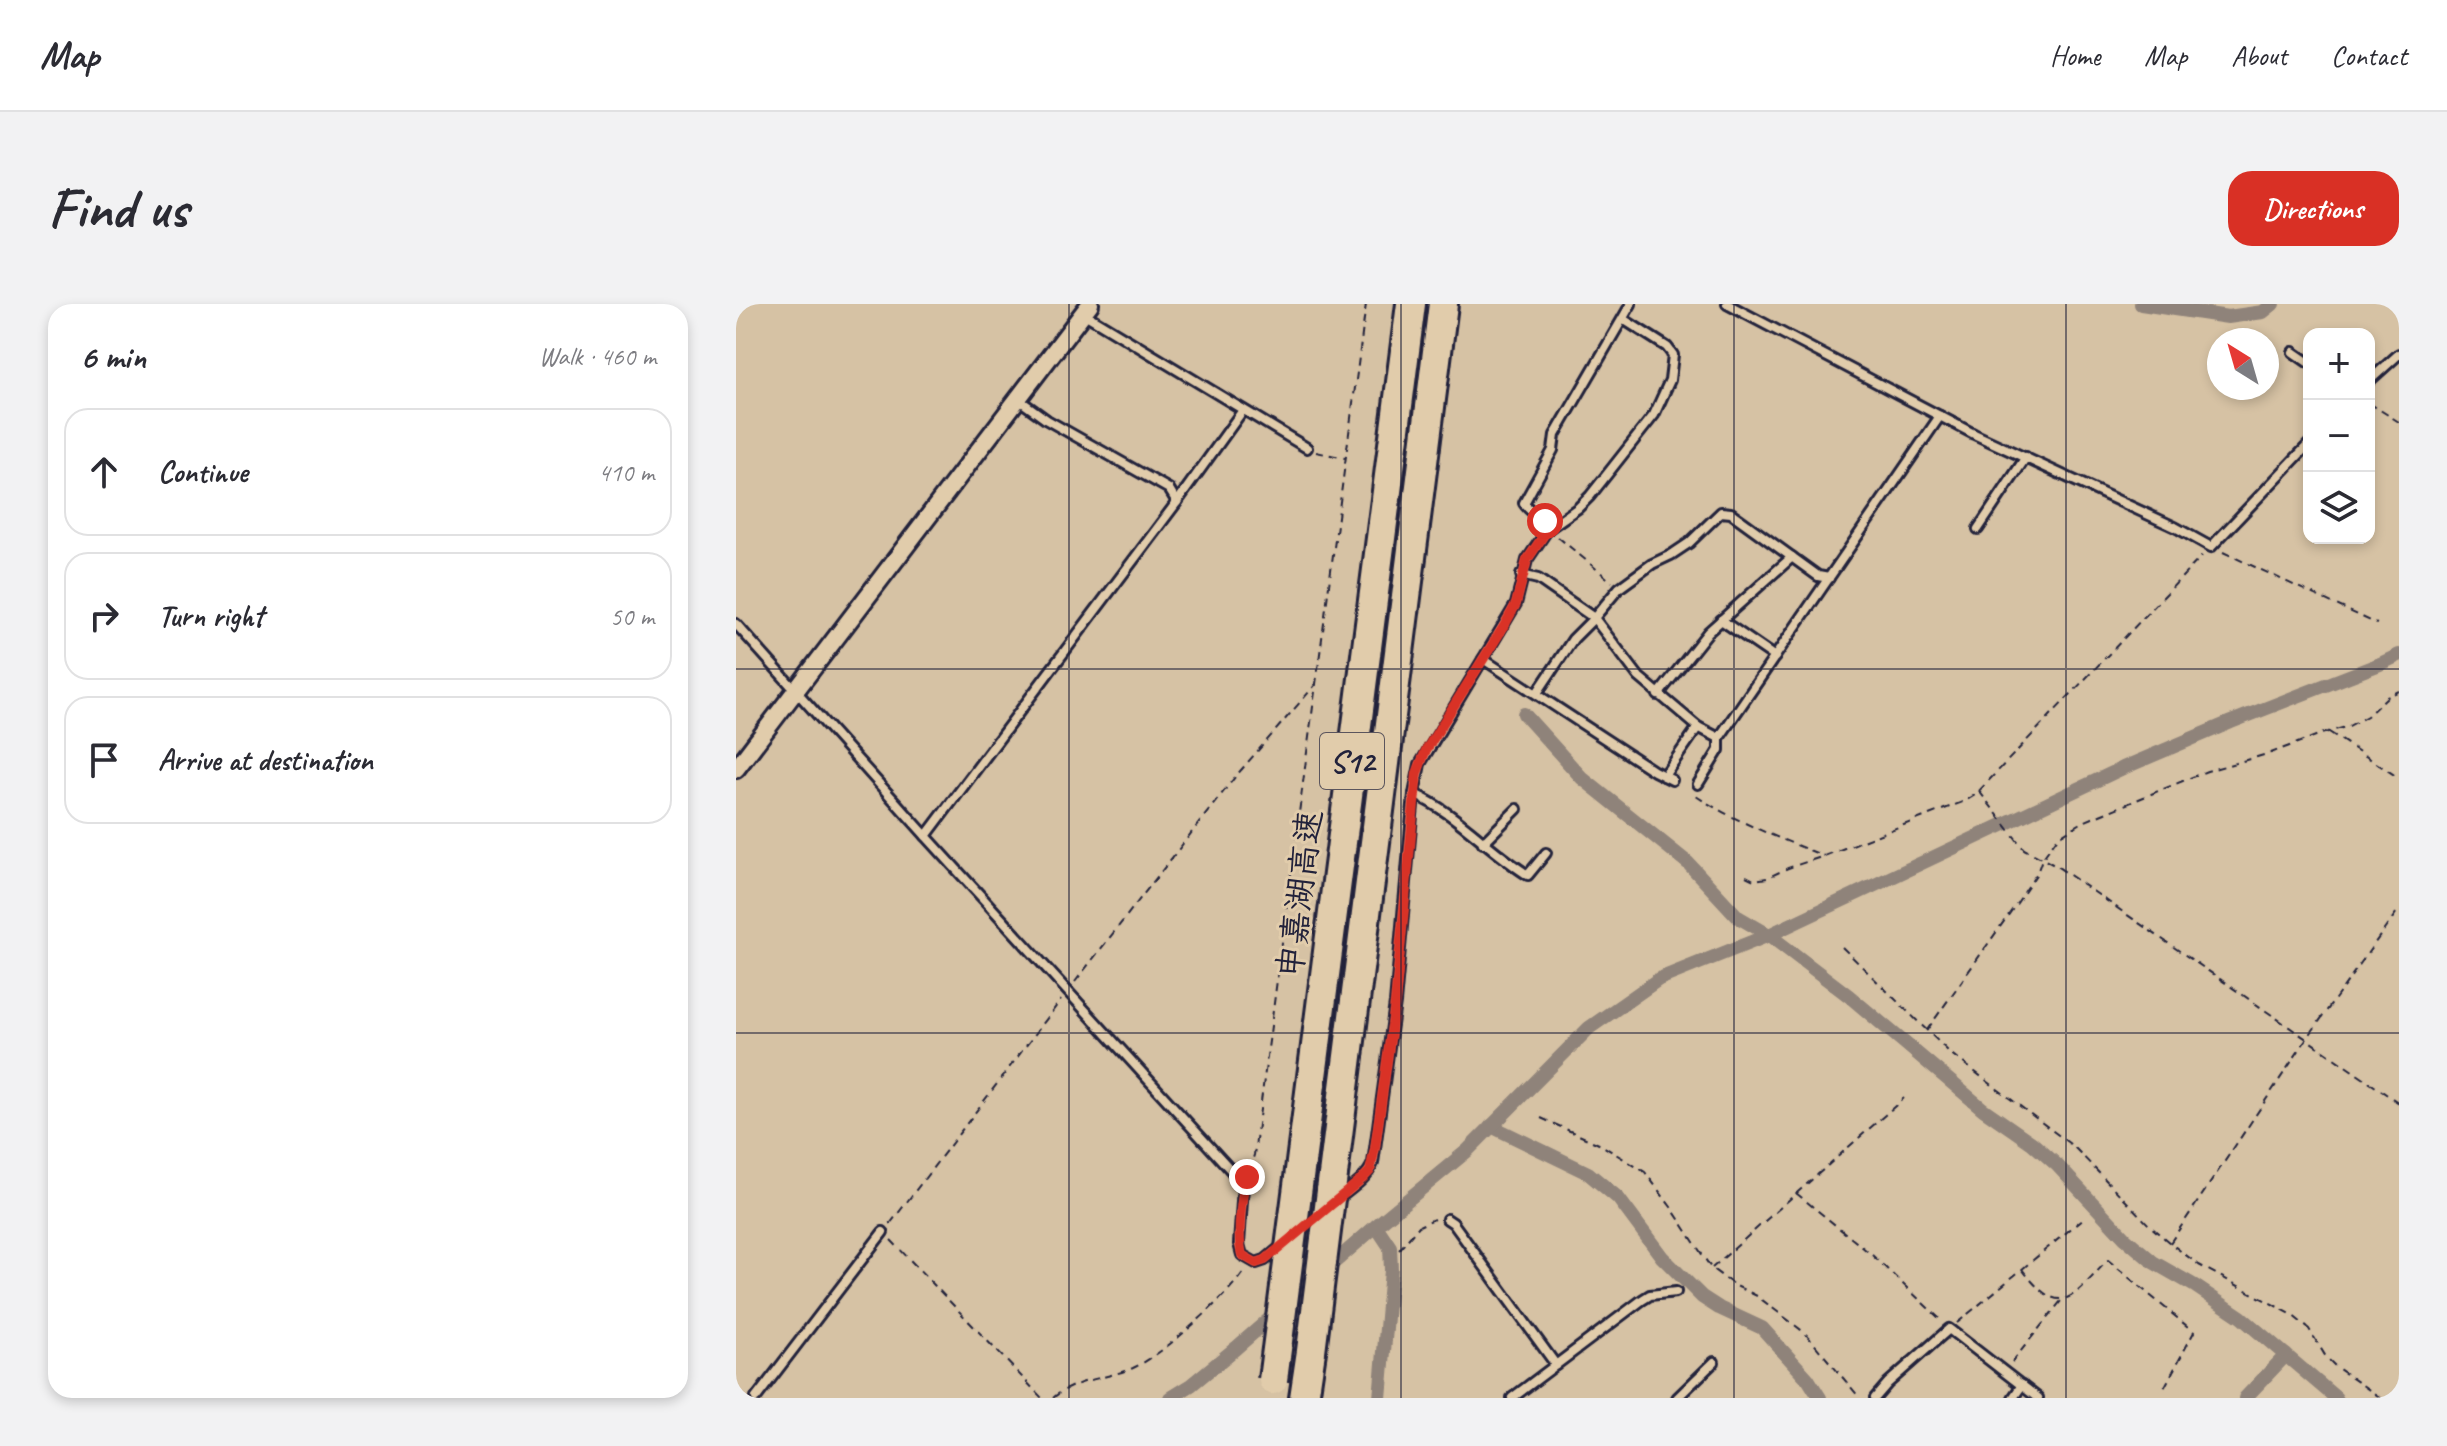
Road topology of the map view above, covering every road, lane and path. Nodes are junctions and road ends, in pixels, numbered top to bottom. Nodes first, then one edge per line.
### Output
1 (1366, 304) edge
2 (1411, 304) edge
3 (1443, 304) edge
4 (1631, 304) edge
5 (1727, 304) edge
6 (1087, 309) edge
7 (1623, 319) junction
8 (2293, 352) dead end
9 (2399, 354) edge
10 (2303, 359) edge
11 (2375, 376) edge
12 (1018, 399) junction
13 (2375, 407) edge
14 (1243, 410) junction
15 (1940, 416) junction
16 (2399, 422) edge
17 (1307, 448) joint
18 (2303, 450) edge
19 (2026, 457) junction
20 (1345, 458) junction
21 (1177, 502) junction
22 (1548, 529) junction
23 (1978, 529) dead end
24 (2211, 547) junction
25 (1792, 557) junction
26 (1521, 575) junction
27 (1829, 578) junction
28 (1619, 588) junction
29 (1594, 618) junction
30 (1721, 620) junction
31 (736, 624) edge
32 (2377, 624) dead end
33 (1775, 657) junction
34 (1483, 659) junction
35 (1316, 684) junction
36 (795, 691) junction
37 (2399, 691) edge
38 (1537, 693) junction
39 (1658, 695) junction
40 (1698, 727) junction
41 (2328, 732) junction
42 (1719, 738) junction
43 (736, 769) edge
44 (1668, 778) junction
45 (2399, 778) edge
46 (1698, 784) dead end
47 (1979, 791) junction
48 (1414, 794) junction
49 (1517, 809) dead end
50 (926, 836) junction
51 (1483, 843) junction
52 (1546, 853) dead end
53 (1824, 856) junction
54 (2042, 859) junction
55 (1746, 876) dead end
56 (2399, 909) edge
57 (1842, 947) dead end
58 (1067, 992) junction
59 (1926, 1031) junction
60 (2306, 1040) junction
61 (1904, 1098) dead end
62 (2399, 1103) edge
63 (1541, 1118) dead end
64 (1243, 1187) junction
65 (1796, 1193) junction
66 (2085, 1217) dead end
67 (1447, 1219) joint
68 (1303, 1222) junction
69 (883, 1232) junction
70 (2170, 1243) junction
71 (1399, 1250) dead end
72 (1250, 1259) junction
73 (1711, 1268) junction
74 (2022, 1269) junction
75 (1676, 1292) dead end
76 (2061, 1300) junction
77 (1949, 1329) junction
78 (1714, 1362) dead end
79 (1556, 1365) junction
80 (2004, 1371) junction
81 (2022, 1385) junction
82 (1272, 1389) edge
83 (2162, 1392) dead end
84 (756, 1398) edge
85 (1042, 1398) edge
86 (1053, 1398) edge
87 (1304, 1398) edge
88 (1512, 1398) edge
89 (1677, 1398) edge
90 (1860, 1398) edge
91 (1875, 1398) edge
92 (2013, 1398) edge
93 (2038, 1398) edge
94 (2381, 1398) edge

1 - 20 path
2 - 68 highway, 申嘉湖高速 / S12
3 - 87 highway, 申嘉湖高速 / S12, bridge
4 - 7 lane
5 - 15 lane
6 - 12 street
6 - 14 lane
7 - 22 lane
7 - 22 lane
8 - 10 lane
9 - 11 lane
12 - 21 lane
12 - 36 street
13 - 16 path
14 - 17 lane
14 - 21 lane
15 - 19 lane
15 - 27 lane
17 - 20 path
18 - 24 lane
19 - 23 lane
19 - 24 lane
20 - 35 path
21 - 50 lane
22 - 26 lane
22 - 28 path
24 - 32 path
24 - 47 path
25 - 27 lane
25 - 28 lane
25 - 30 lane
26 - 29 lane
26 - 34 lane
27 - 33 lane
28 - 29 lane
29 - 38 lane
29 - 39 lane
30 - 33 lane
30 - 39 lane
31 - 36 lane
33 - 42 lane
34 - 38 lane
34 - 48 lane
35 - 58 path
35 - 64 path
36 - 43 street
36 - 50 lane
37 - 41 path
38 - 44 lane
39 - 40 lane
40 - 42 lane
40 - 44 lane
41 - 45 path
41 - 54 path
42 - 46 lane
44 - 53 path
47 - 53 path
47 - 54 path
48 - 51 lane
48 - 68 lane
49 - 51 lane
50 - 58 lane
51 - 52 lane
53 - 55 path
54 - 59 path
54 - 60 path
56 - 60 path
57 - 59 path
58 - 64 lane
58 - 69 path
59 - 70 path
60 - 62 path
60 - 70 path
61 - 65 path
63 - 73 path
64 - 72 lane
65 - 73 path
65 - 77 path
66 - 74 path
67 - 71 path
67 - 79 lane
68 - 72 lane
68 - 82 highway, 申嘉湖高速 / S12, bridge
69 - 84 lane
69 - 85 path
70 - 94 path
72 - 86 path
73 - 90 path
74 - 76 path
74 - 77 path
75 - 79 lane
76 - 80 path
76 - 83 path
77 - 80 lane
77 - 91 lane
78 - 89 lane
79 - 88 lane
80 - 81 lane
81 - 92 lane
81 - 93 lane

